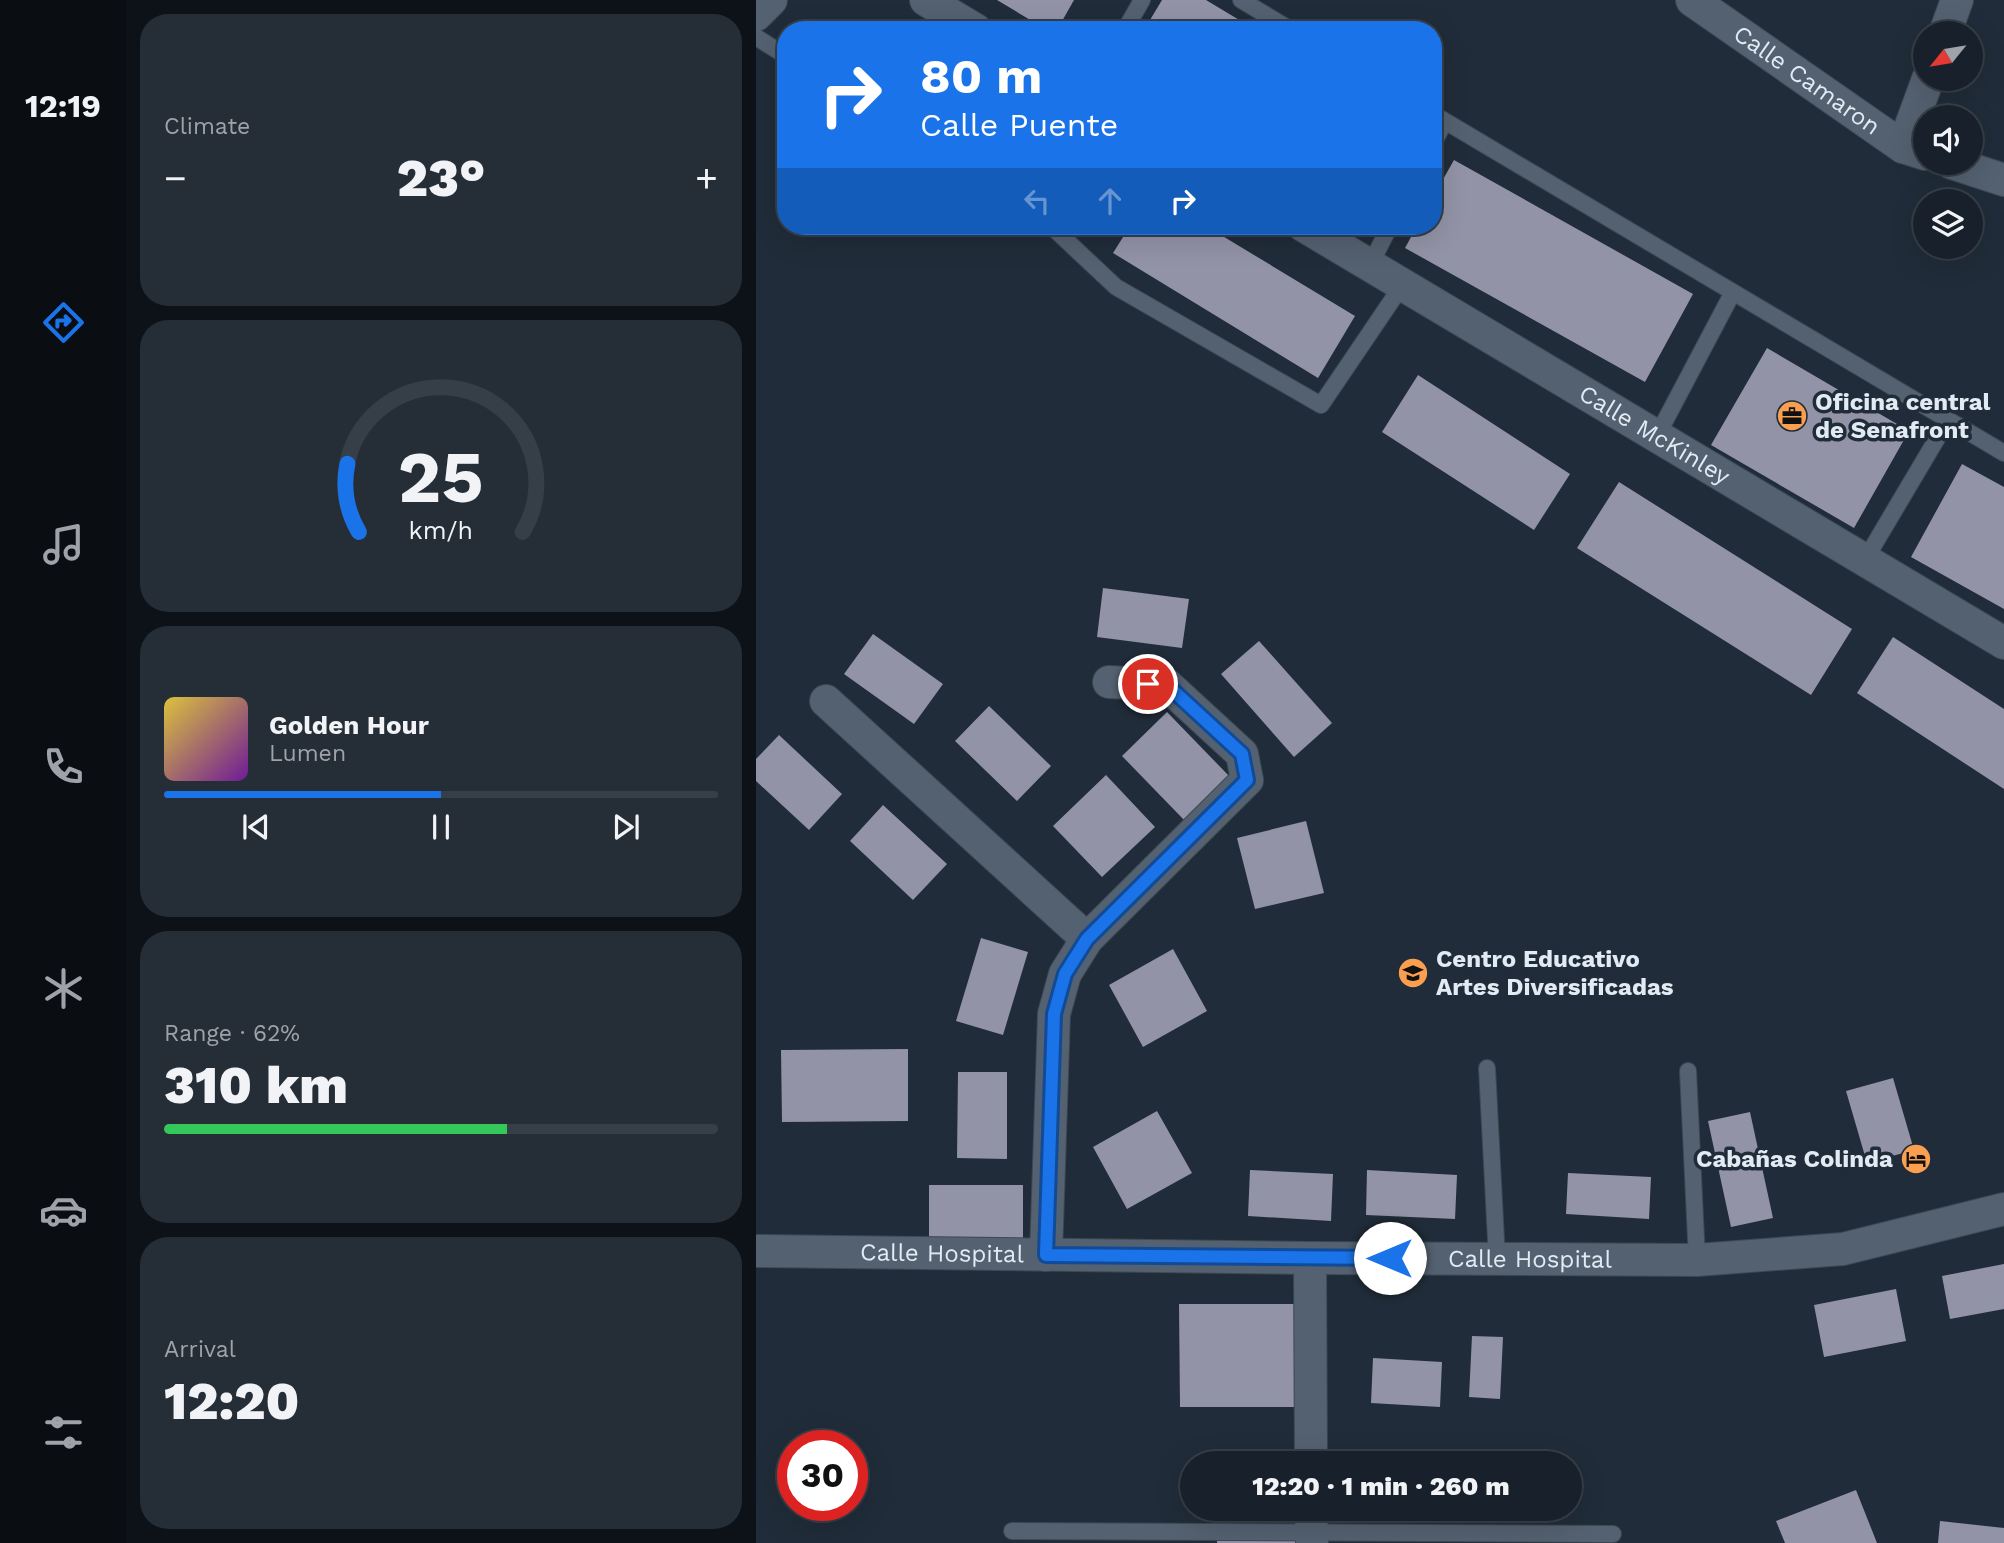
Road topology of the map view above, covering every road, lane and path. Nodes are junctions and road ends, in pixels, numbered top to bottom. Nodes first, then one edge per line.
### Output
1 (771, 0) edge
2 (926, 0) edge
3 (1142, 0) edge
4 (1241, 0) edge
5 (1692, 0) edge
6 (1957, 0) edge
7 (756, 15) edge
8 (961, 21) edge
9 (1130, 21) edge
10 (1276, 21) edge
11 (1949, 21) edge
12 (756, 37) edge
13 (777, 50) edge
14 (1442, 120) edge
15 (1913, 149) edge
16 (1983, 173) edge
17 (2004, 180) edge
18 (1061, 235) edge
19 (1319, 235) edge
20 (1385, 235) edge
21 (1370, 265) junction
22 (1402, 284) junction
23 (1734, 292) junction
24 (1948, 419) junction
25 (1657, 436) junction
26 (2004, 453) edge
27 (1865, 560) junction
28 (2004, 643) edge
29 (1109, 682) dead end
30 (826, 701) dead end
31 (1087, 939) junction
32 (1487, 1068) dead end
33 (1688, 1071) dead end
34 (2004, 1209) edge
35 (756, 1251) edge
36 (1046, 1255) junction
37 (1310, 1258) junction
38 (1497, 1259) junction
39 (1697, 1260) junction
40 (1311, 1451) edge
41 (1312, 1528) edge
42 (1012, 1531) dead end
43 (1612, 1534) dead end

1 - 7 street
2 - 8 street
3 - 9 lane
4 - 10 lane
5 - 15 street, Calle Camaron
6 - 11 street
12 - 13 lane
14 - 23 lane
16 - 17 street
18 - 22 lane
19 - 21 street, Calle McKinley
20 - 21 lane
21 - 22 street, Calle McKinley
22 - 25 street, Calle McKinley
23 - 24 lane
23 - 25 lane
24 - 26 lane
24 - 27 lane
25 - 27 street, Calle McKinley
27 - 28 street, Calle McKinley
29 - 31 street
30 - 31 street
31 - 36 street
32 - 38 lane
33 - 39 lane
34 - 39 street, Calle Hospital
35 - 36 street, Calle Hospital
36 - 37 street, Calle Hospital
37 - 38 street, Calle Hospital
37 - 40 street
38 - 39 street, Calle Hospital
41 - 42 lane
41 - 43 lane

